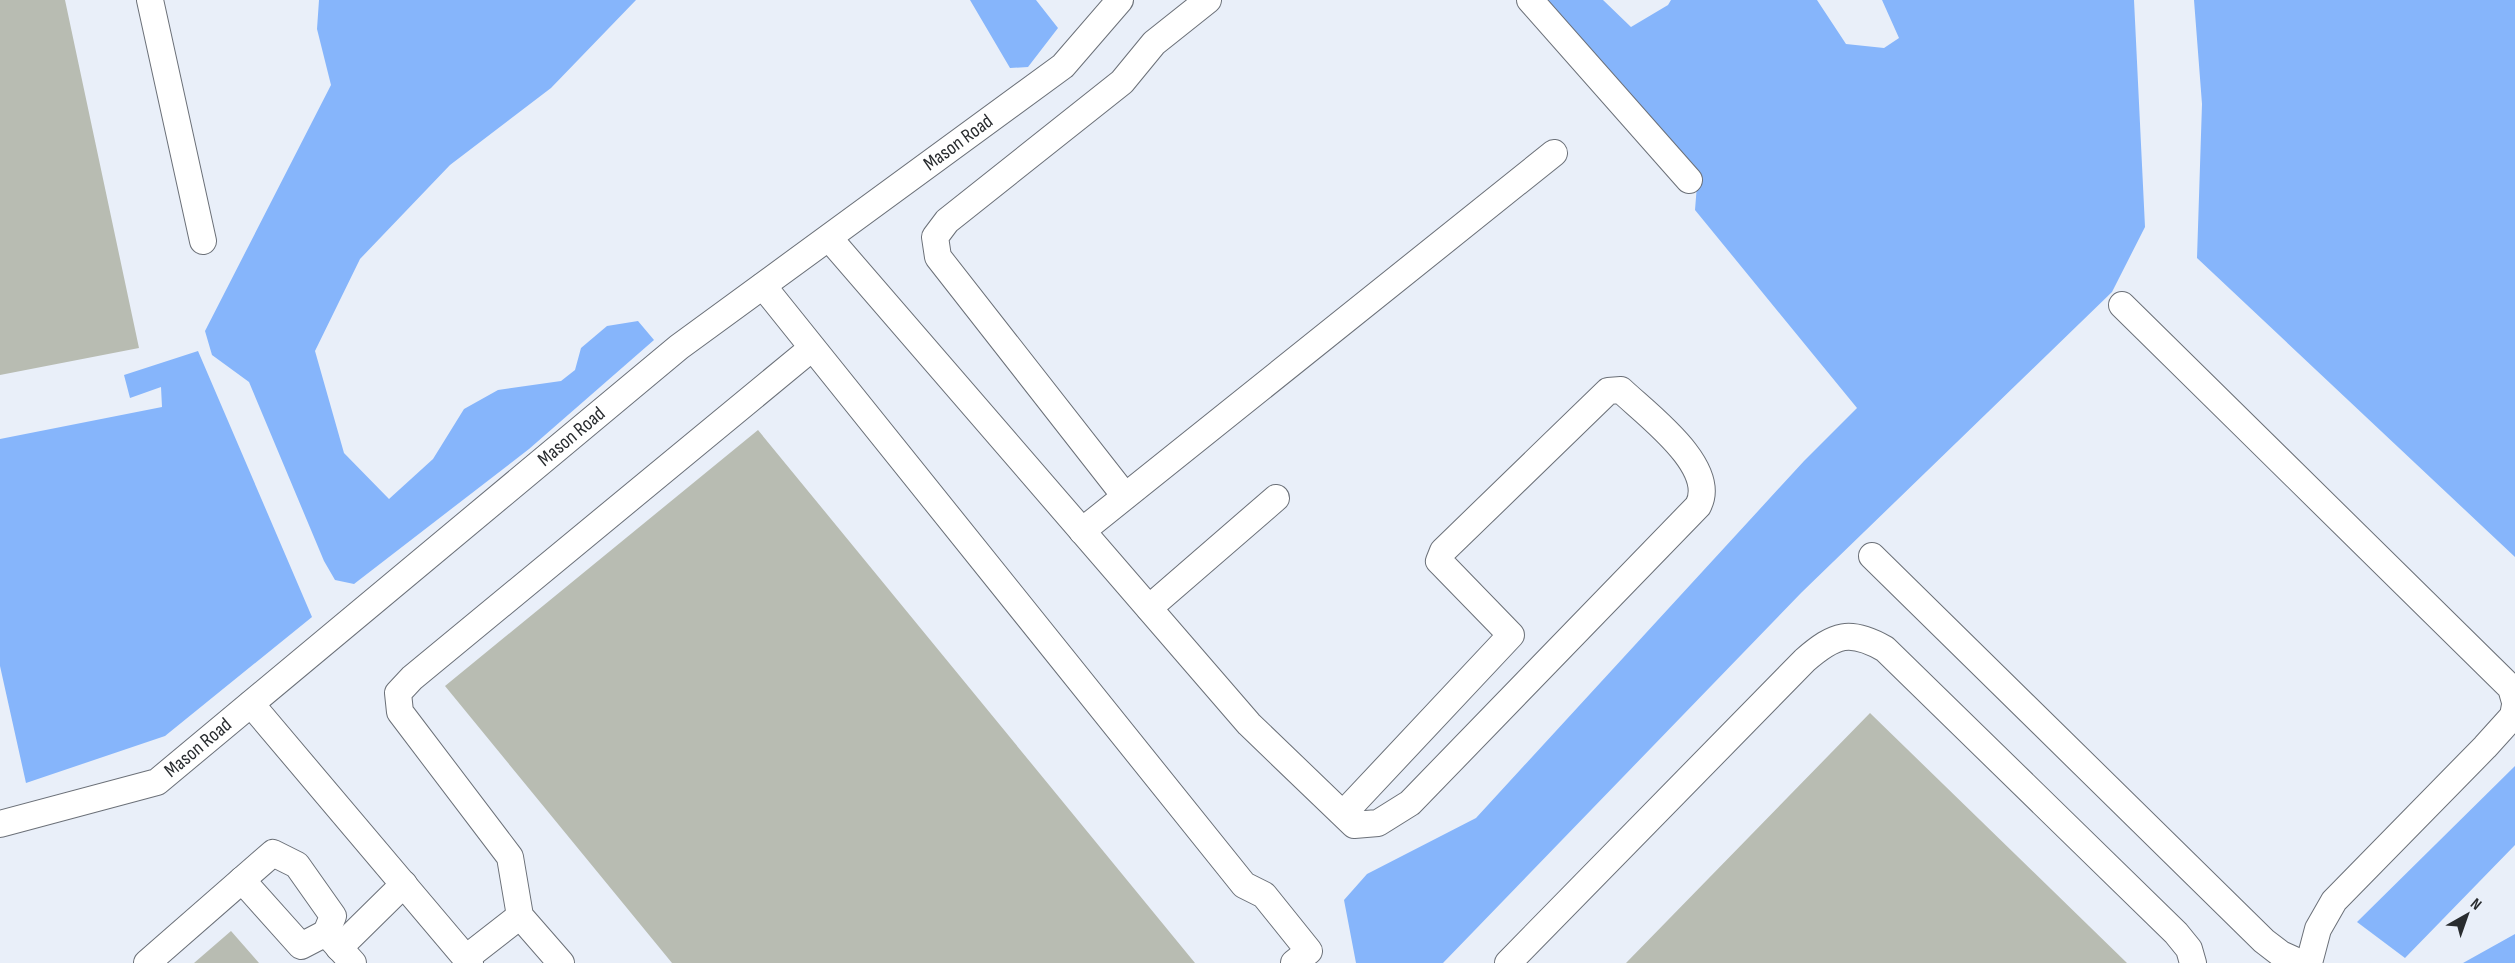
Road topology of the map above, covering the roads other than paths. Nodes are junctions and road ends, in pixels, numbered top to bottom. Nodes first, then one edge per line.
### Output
1 (150, 0) edge
2 (1120, 0) edge
3 (1177, 0) edge
4 (1208, 0) edge
5 (1530, 0) edge
6 (1154, 43) junction
7 (1554, 153) dead end
8 (1689, 180) dead end
9 (829, 238) junction
10 (203, 241) dead end
11 (763, 286) junction
12 (2122, 304) dead end
13 (812, 348) junction
14 (1125, 496) junction
15 (1276, 498) dead end
16 (1082, 531) junction
17 (1872, 556) dead end
18 (1149, 608) junction
19 (2515, 703) edge
20 (251, 704) junction
21 (1343, 814) junction
22 (0, 824) edge
23 (243, 880) junction
24 (404, 884) junction
25 (520, 916) junction
26 (339, 948) edge
27 (467, 961) edge
28 (147, 963) edge
29 (561, 963) edge
30 (1294, 963) edge
31 (1508, 963) edge
32 (2193, 963) edge
33 (2301, 963) edge
34 (2309, 963) edge

1 - 10 street
2 - 9 street, Mason Road
3 - 6 street
4 - 6 street
5 - 8 street
6 - 14 street
7 - 14 street
9 - 11 street, Mason Road
9 - 16 street
11 - 13 street
11 - 20 street, Mason Road
12 - 19 street
13 - 25 street
13 - 30 street
14 - 16 street
15 - 18 street
16 - 18 street
17 - 33 street
18 - 21 street
19 - 34 street
20 - 22 street, Mason Road
20 - 24 street
21 - 21 street
23 - 26 street
23 - 26 street
23 - 28 street
24 - 26 street
24 - 27 street
25 - 27 street
25 - 29 street
31 - 32 street

